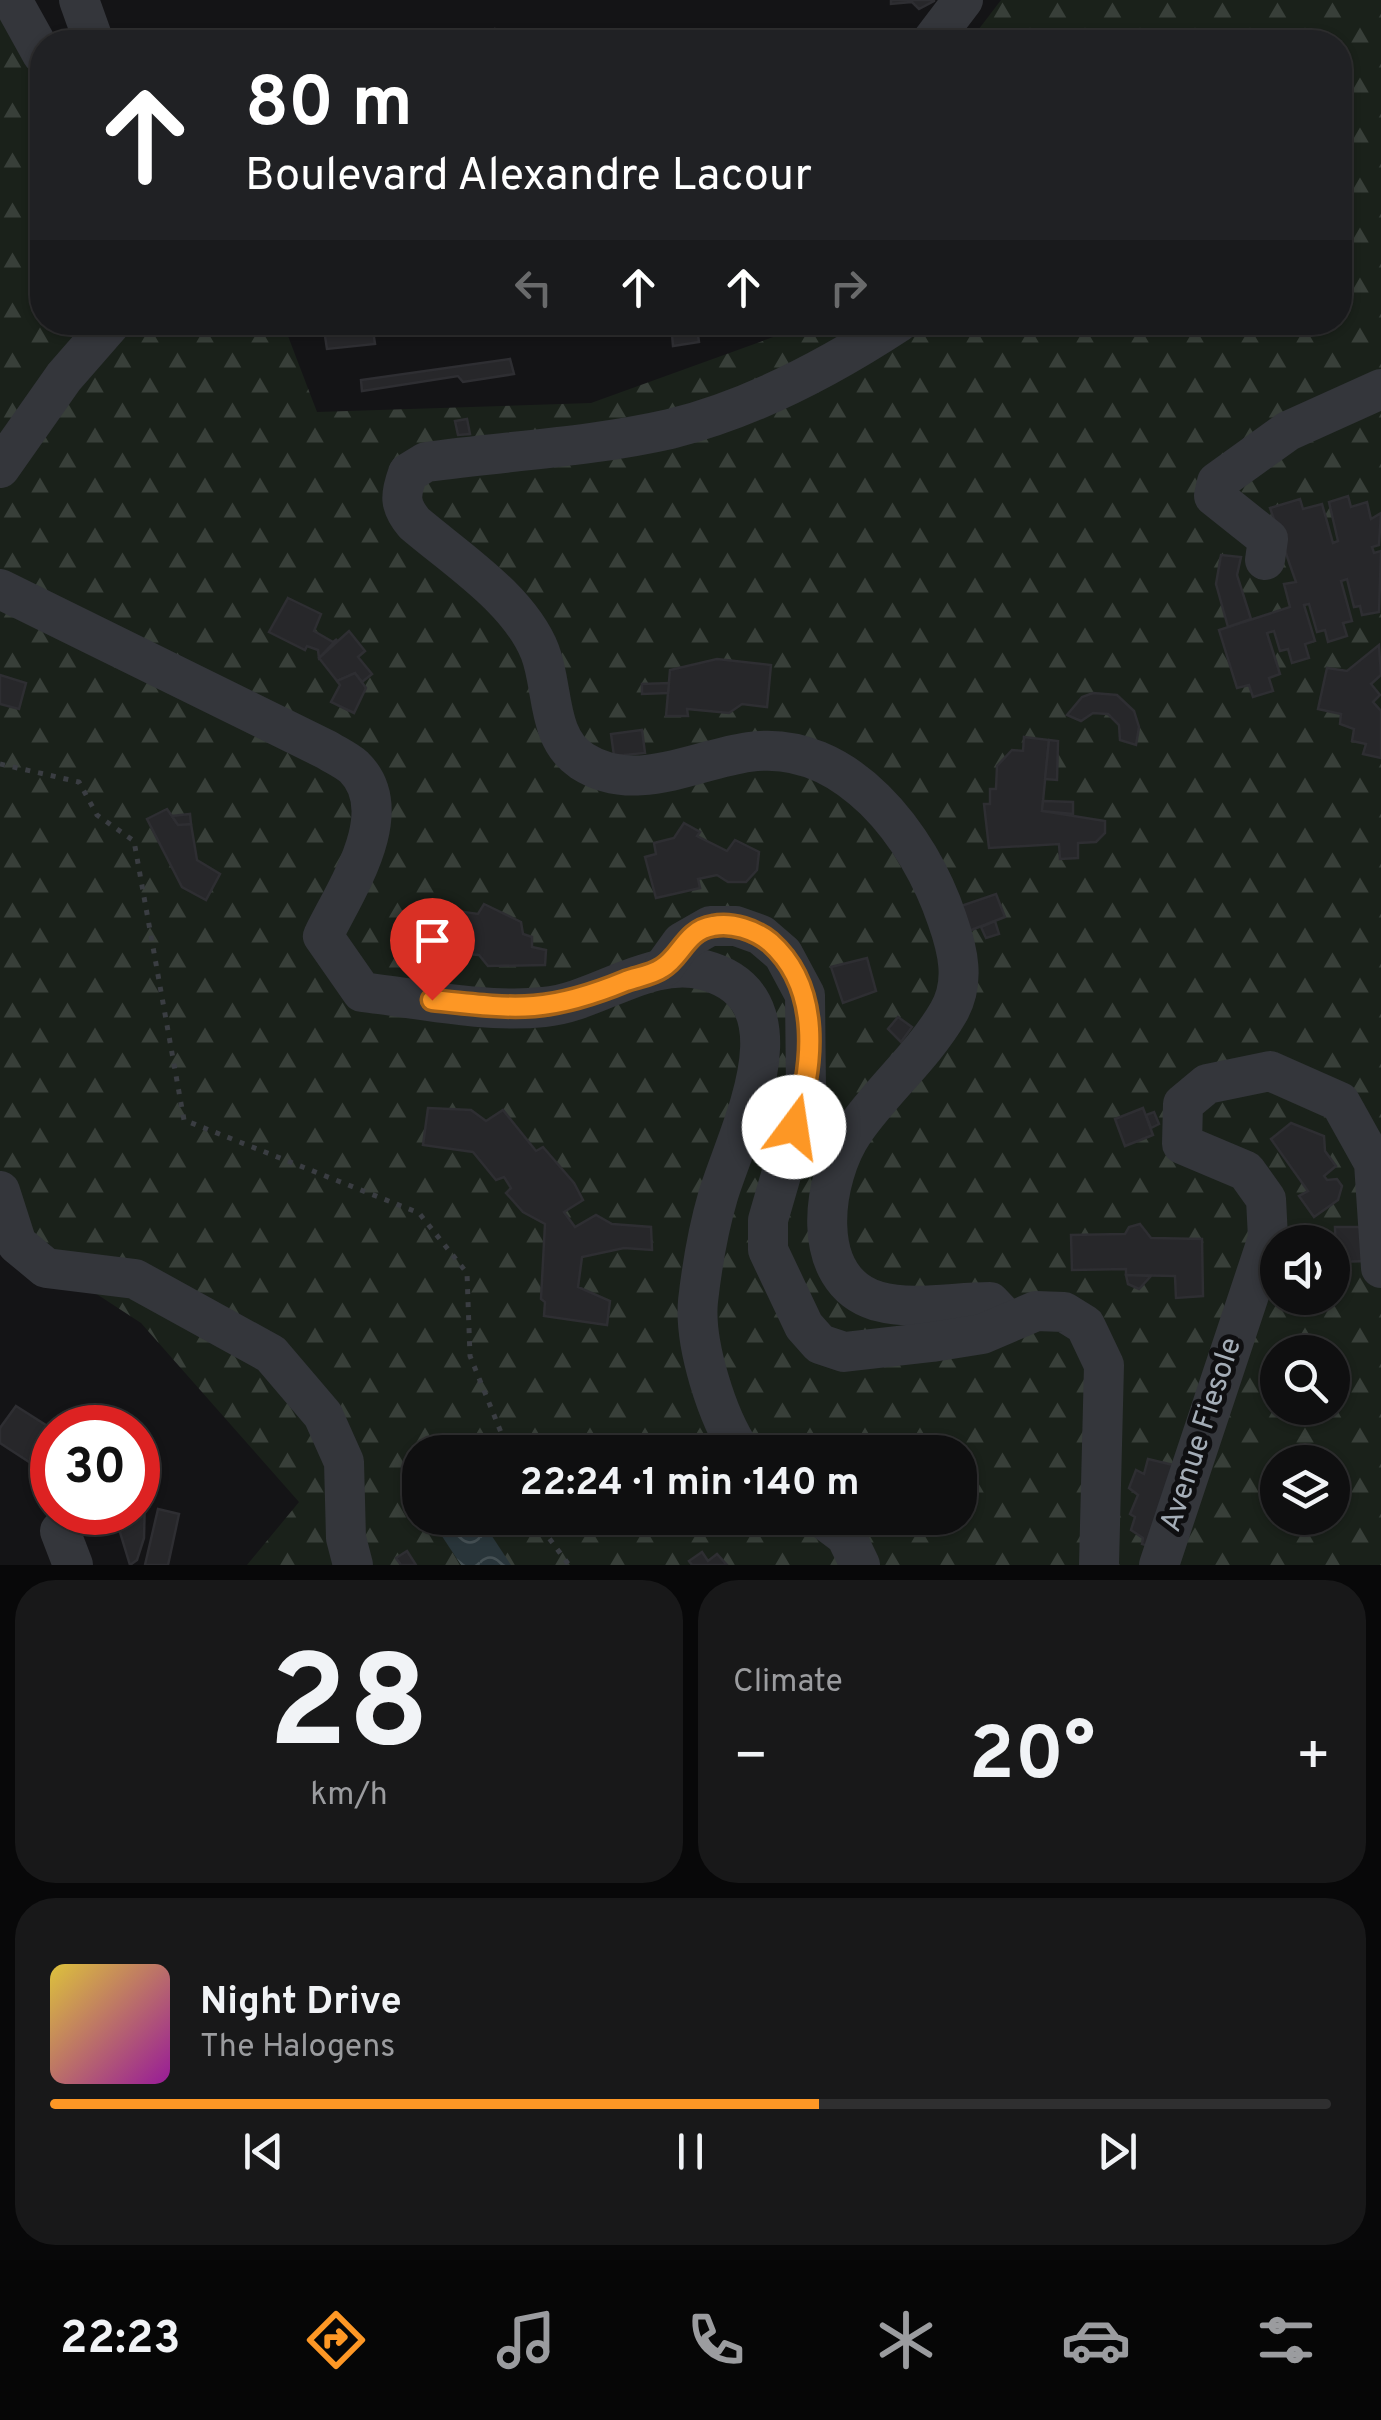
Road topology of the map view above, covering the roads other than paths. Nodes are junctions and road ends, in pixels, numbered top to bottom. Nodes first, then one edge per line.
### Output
1 (12, 0) edge
2 (79, 0) edge
3 (963, 0) edge
4 (90, 30) edge
5 (940, 30) edge
6 (30, 32) edge
7 (101, 335) edge
8 (879, 335) edge
9 (1381, 390) edge
10 (0, 468) edge
11 (1266, 560) dead end
12 (0, 589) edge
13 (664, 968) junction
14 (0, 1190) edge
15 (1381, 1268) edge
16 (1009, 1322) junction
17 (729, 1435) edge
18 (845, 1535) edge
19 (353, 1565) edge
20 (860, 1565) edge
21 (1099, 1565) edge
22 (1158, 1565) edge

1 - 6 street
2 - 4 street
3 - 5 street
7 - 10 street
8 - 16 street
9 - 11 street
12 - 13 street
13 - 16 street
13 - 17 street
14 - 19 street
15 - 22 street, Avenue Fiesole
16 - 21 street
18 - 20 street

